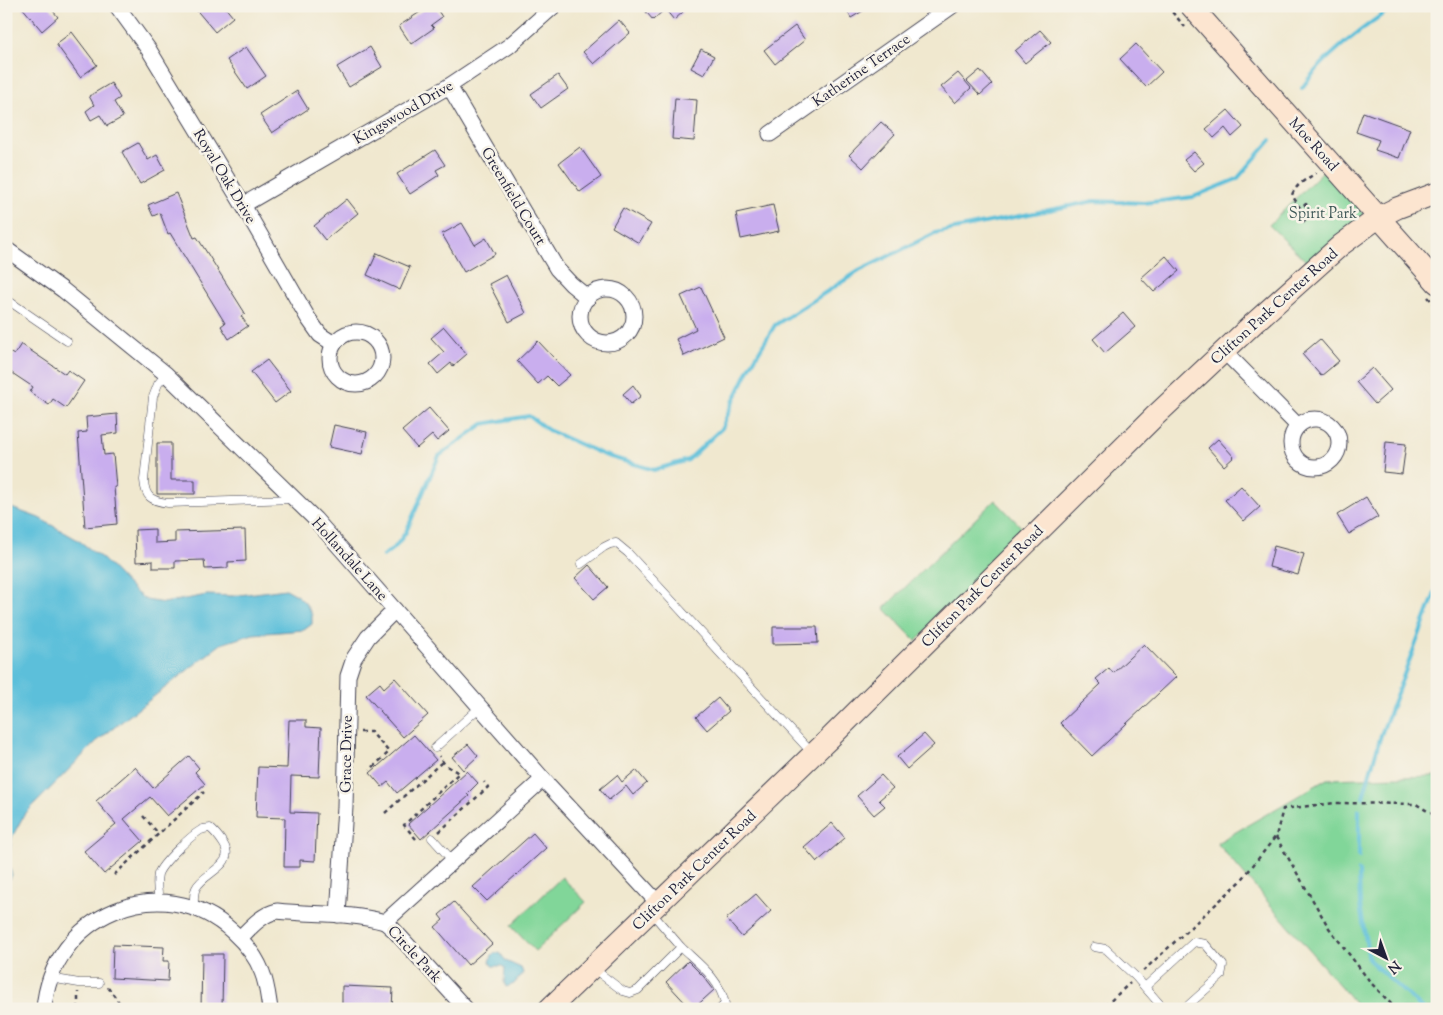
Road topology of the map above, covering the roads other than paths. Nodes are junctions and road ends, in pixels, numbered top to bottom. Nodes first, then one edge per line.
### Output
1 (117, 6) edge
2 (554, 6) edge
3 (952, 6) edge
4 (1191, 6) edge
5 (449, 86) junction
6 (770, 134) dead end
7 (1437, 193) edge
8 (243, 205) junction
9 (1379, 217) junction
10 (6, 248) edge
11 (1437, 283) edge
12 (588, 298) dead end
13 (6, 299) edge
14 (67, 341) dead end
15 (334, 344) dead end
16 (1224, 351) junction
17 (166, 374) junction
18 (1298, 426) dead end
19 (294, 499) junction
20 (581, 564) dead end
21 (395, 610) junction
22 (480, 707) junction
23 (435, 748) road end
24 (813, 755) junction
25 (543, 780) junction
26 (432, 838) road end
27 (452, 860) junction
28 (160, 902) junction
29 (194, 908) junction
30 (655, 908) junction
31 (338, 915) junction
32 (385, 922) junction
33 (240, 938) junction
34 (681, 947) junction
35 (1094, 948) dead end
36 (592, 968) junction
37 (50, 978) junction
38 (99, 983) road end
39 (1145, 987) junction
40 (44, 1009) edge
41 (270, 1009) edge
42 (466, 1009) edge
43 (549, 1009) edge
44 (720, 1009) edge
45 (1164, 1009) edge
46 (1184, 1009) edge

1 - 8 street, Royal Oak Drive
2 - 5 street, Kingswood Drive
3 - 6 street, Katherine Terrace
4 - 9 street, Moe Road
5 - 8 street, Kingswood Drive
5 - 12 street, Greenfield Court
7 - 9 street, Clifton Park Center Road
8 - 15 street, Royal Oak Drive
9 - 11 street, Moe Road
9 - 16 street, Clifton Park Center Road
10 - 17 street, Hollandale Lane
13 - 14 lane
16 - 18 street
16 - 24 street, Clifton Park Center Road
17 - 19 street, Hollandale Lane
17 - 19 lane
19 - 21 street, Hollandale Lane
20 - 24 lane
21 - 22 street, Hollandale Lane
21 - 31 street, Grace Drive
22 - 23 lane
22 - 25 street, Hollandale Lane
24 - 30 street, Clifton Park Center Road
25 - 27 street
25 - 30 street, Hollandale Lane
26 - 27 lane
27 - 32 street
28 - 29 street
28 - 29 lane
28 - 37 street
29 - 33 street
30 - 34 lane
30 - 36 street, Clifton Park Center Road
31 - 32 street
31 - 33 street
32 - 42 street, Circle Park
33 - 41 street
34 - 36 lane
34 - 44 lane
35 - 39 lane
36 - 43 street, Clifton Park Center Road
37 - 38 lane
37 - 40 street
39 - 45 lane
39 - 46 lane

